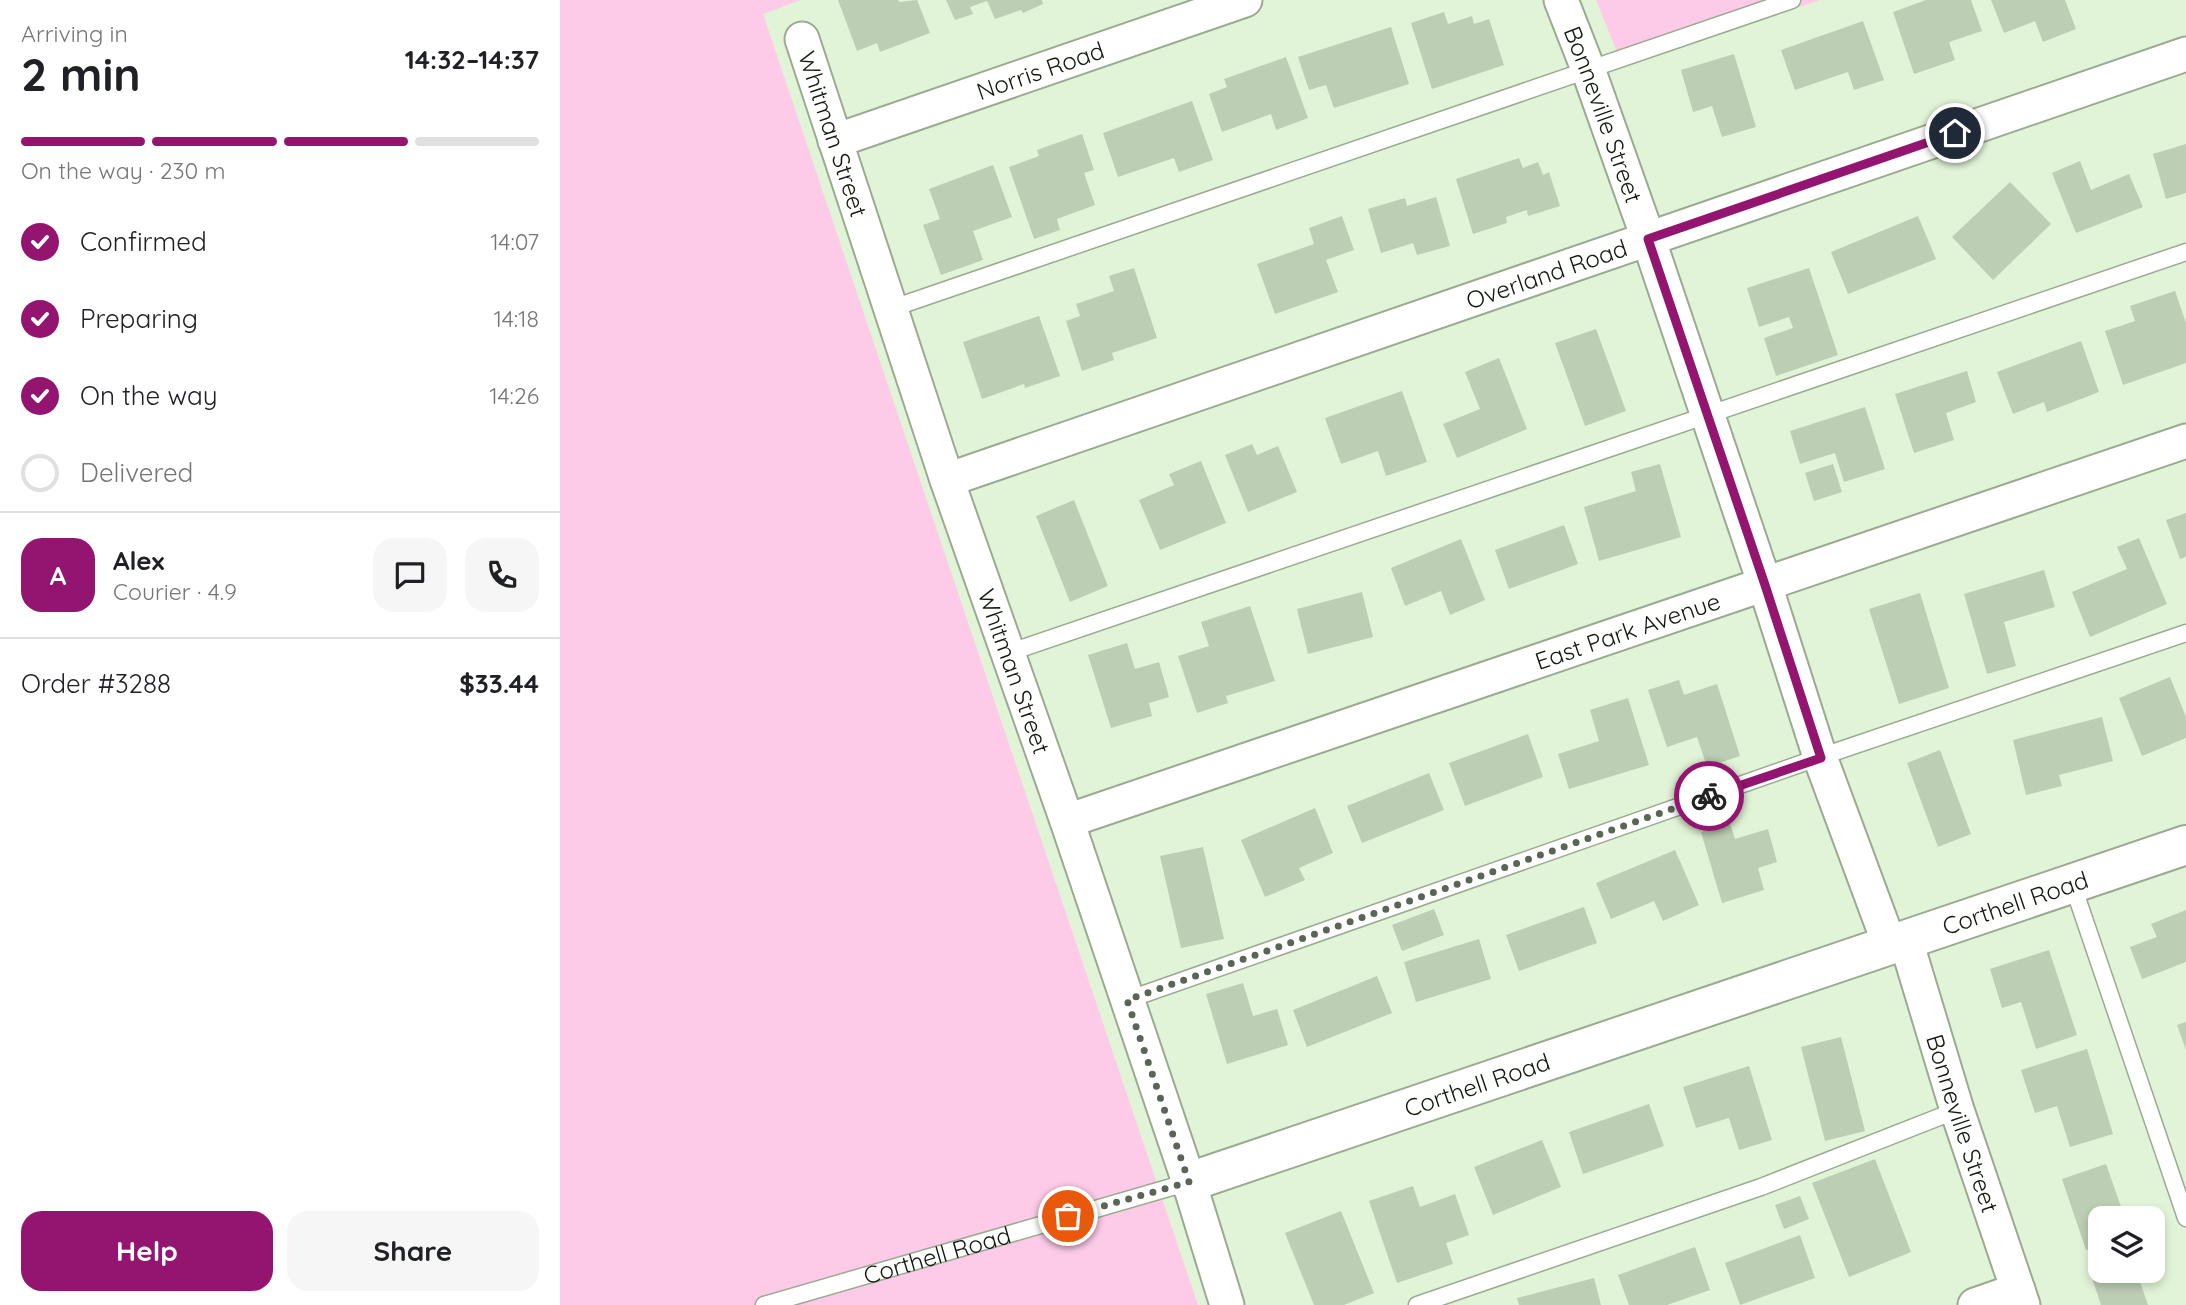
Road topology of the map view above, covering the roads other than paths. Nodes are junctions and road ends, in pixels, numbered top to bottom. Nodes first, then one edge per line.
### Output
1 (1245, 0) edge
2 (1561, 0) edge
3 (1792, 0) edge
4 (802, 38) dead end
5 (2186, 54) edge
6 (1588, 69) junction
7 (835, 141) junction
8 (1648, 239) junction
9 (2186, 252) edge
10 (890, 309) junction
11 (1708, 416) junction
12 (2186, 441) edge
13 (947, 480) junction
14 (1765, 585) junction
15 (2186, 633) edge
16 (1008, 653) junction
17 (1821, 758) junction
18 (1067, 821) junction
19 (2186, 845) edge
20 (2073, 883) junction
21 (1898, 943) junction
22 (1127, 1000) junction
23 (1957, 1111) junction
24 (1189, 1182) junction
25 (2186, 1218) edge
26 (2021, 1298) edge
27 (764, 1305) edge
28 (1227, 1305) edge
29 (1417, 1305) edge
30 (1975, 1305) edge

1 - 7 street, Norris Road
2 - 6 street, Bonneville Street
3 - 6 lane
4 - 7 street, Whitman Street
5 - 8 street, Overland Road
6 - 8 street, Bonneville Street
6 - 10 lane
7 - 10 street, Whitman Street
8 - 11 street, Bonneville Street
8 - 13 street, Overland Road
9 - 11 lane
10 - 13 street, Whitman Street
11 - 14 street, Bonneville Street
11 - 16 lane
12 - 14 street, East Park Avenue
13 - 16 street, Whitman Street
14 - 17 street, Bonneville Street
14 - 18 street, East Park Avenue
15 - 17 lane
16 - 18 street, Whitman Street
17 - 21 street, Bonneville Street
17 - 22 lane
18 - 22 street, Whitman Street
19 - 20 street, Corthell Road
20 - 21 street, Corthell Road
20 - 25 lane
21 - 23 street, Bonneville Street
21 - 24 street, Corthell Road
22 - 24 street, Whitman Street
23 - 26 street, Bonneville Street
23 - 29 lane
24 - 27 lane, Corthell Road
24 - 28 street, Whitman Street
26 - 30 street

